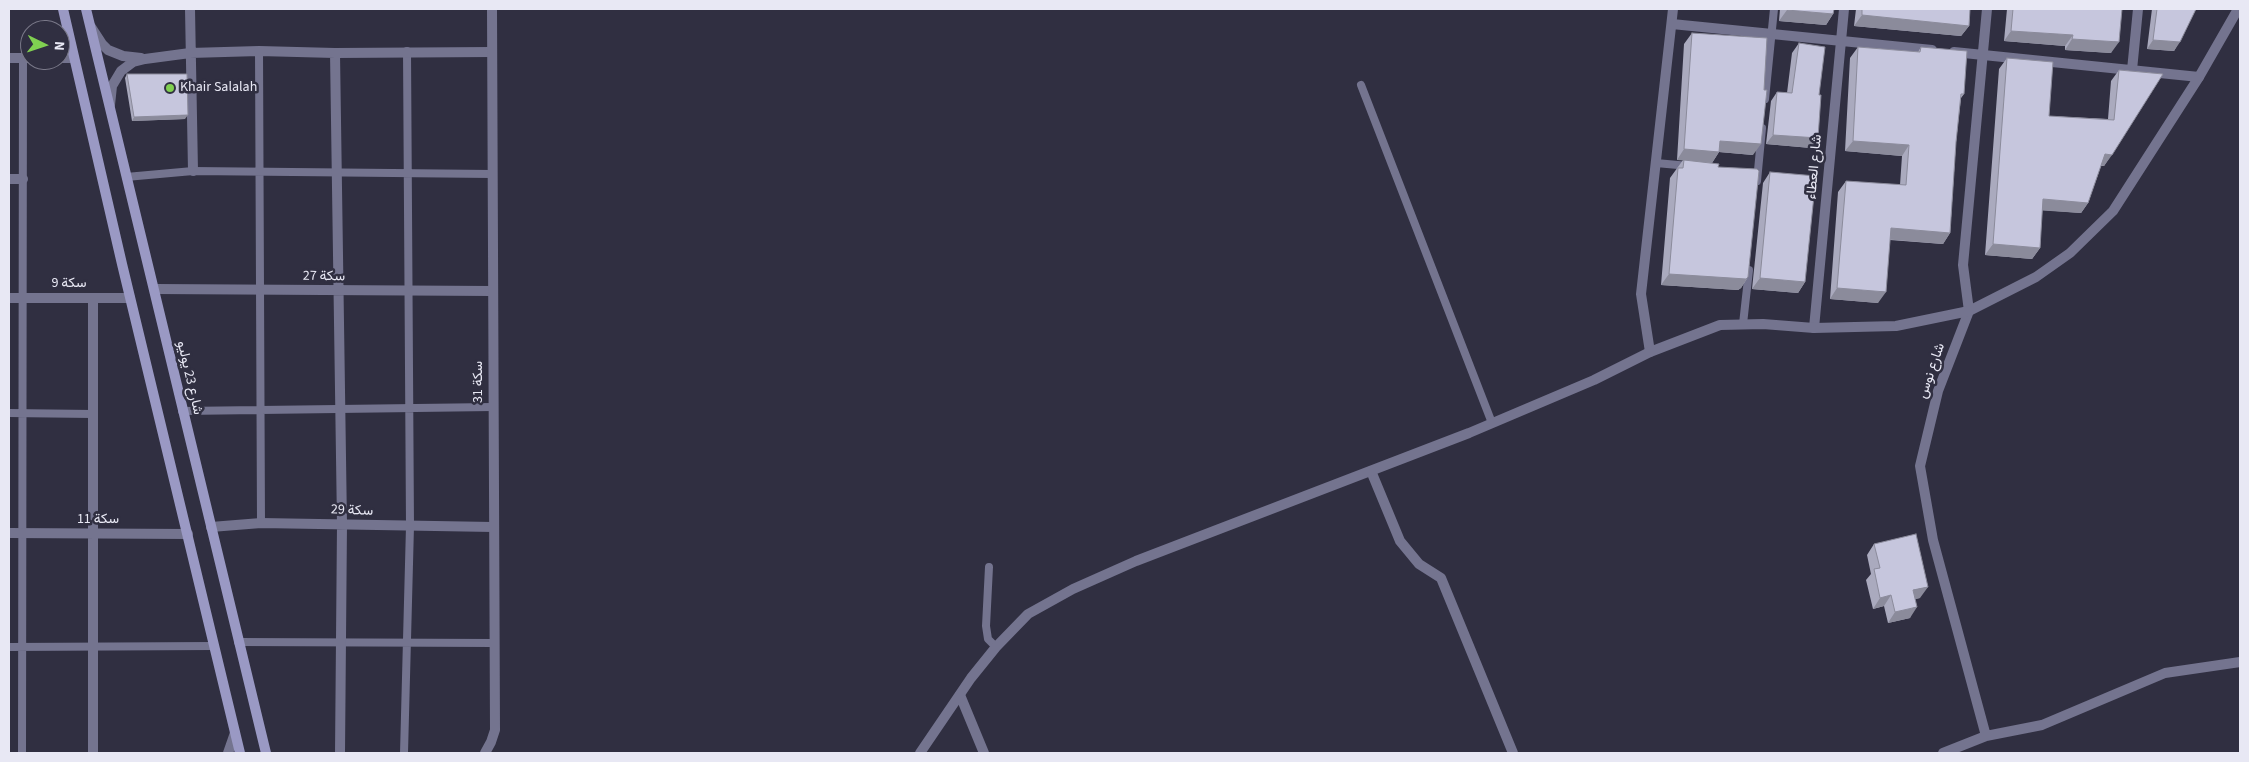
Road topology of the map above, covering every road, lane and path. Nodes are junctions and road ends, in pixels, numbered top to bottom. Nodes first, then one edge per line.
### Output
1 (63, 9) edge
2 (86, 9) edge
3 (190, 9) edge
4 (492, 9) edge
5 (1673, 9) edge
6 (1774, 9) edge
7 (1844, 9) edge
8 (1987, 9) edge
9 (2138, 9) edge
10 (2238, 9) edge
11 (1672, 24) junction
12 (90, 25) junction
13 (1771, 34) junction
14 (1841, 41) junction
15 (259, 51) junction
16 (407, 51) junction
17 (190, 52) junction
18 (492, 52) junction
19 (335, 53) junction
20 (1983, 55) junction
21 (70, 58) edge
22 (74, 58) junction
23 (145, 59) junction
24 (26, 70) edge
25 (2132, 70) junction
26 (2199, 77) junction
27 (1361, 85) dead end
28 (110, 108) junction
29 (1764, 109) edge
30 (1763, 118) edge
31 (1656, 163) junction
32 (1702, 168) edge
33 (193, 171) junction
34 (260, 172) junction
35 (337, 172) junction
36 (408, 172) junction
37 (1748, 173) edge
38 (492, 174) junction
39 (1758, 174) junction
40 (126, 177) junction
41 (9, 179) edge
42 (22, 179) junction
43 (1756, 193) edge
44 (1750, 258) edge
45 (155, 289) junction
46 (260, 289) junction
47 (408, 290) junction
48 (338, 291) junction
49 (492, 291) junction
50 (9, 298) edge
51 (22, 298) junction
52 (93, 298) junction
53 (130, 298) junction
54 (1969, 311) junction
55 (1743, 324) junction
56 (1814, 328) junction
57 (1650, 352) junction
58 (409, 406) junction
59 (493, 407) junction
60 (340, 408) junction
61 (260, 409) junction
62 (182, 411) junction
63 (9, 413) edge
64 (22, 414) junction
65 (93, 414) junction
66 (1492, 423) junction
67 (1371, 471) junction
68 (261, 523) junction
69 (342, 524) junction
70 (211, 526) junction
71 (410, 526) junction
72 (493, 527) junction
73 (9, 533) edge
74 (22, 533) junction
75 (93, 533) junction
76 (188, 534) junction
77 (989, 567) dead end
78 (238, 642) junction
79 (339, 642) junction
80 (406, 643) junction
81 (494, 643) junction
82 (214, 646) junction
83 (9, 647) edge
84 (22, 647) junction
85 (93, 647) junction
86 (996, 647) junction
87 (2240, 662) edge
88 (960, 695) junction
89 (235, 733) junction
90 (1986, 736) junction
91 (22, 753) edge
92 (93, 753) edge
93 (228, 753) edge
94 (240, 753) edge
95 (266, 753) edge
96 (340, 753) edge
97 (404, 753) edge
98 (485, 753) edge
99 (920, 753) edge
100 (984, 753) edge
101 (1513, 753) edge
102 (1943, 753) edge

1 - 22 main road
2 - 12 main road, شارع 23 يوليو
3 - 17 street
4 - 18 street, سكة 31
5 - 11 street
6 - 13 lane
7 - 14 street, شارع العطاء
8 - 20 street, شارع نوس
9 - 25 street
10 - 26 street
11 - 13 street
11 - 31 street
12 - 23 street
12 - 28 main road, شارع 23 يوليو
13 - 14 street
13 - 29 lane
14 - 20 street
14 - 56 street, شارع العطاء
15 - 17 street
15 - 19 street
15 - 34 lane
16 - 18 street
16 - 19 street
16 - 36 lane
17 - 23 street
17 - 33 street
18 - 38 street, سكة 31
19 - 35 street
20 - 25 street
20 - 54 street, شارع نوس
21 - 22 street
22 - 53 main road
23 - 28 street
24 - 42 lane
25 - 26 street
26 - 54 street
27 - 66 lane
28 - 40 main road, شارع 23 يوليو
30 - 39 lane
31 - 32 lane
31 - 57 street
33 - 34 lane
33 - 40 lane
34 - 35 lane
34 - 46 lane
35 - 36 lane
35 - 48 street
36 - 38 lane
36 - 47 lane
37 - 39 lane
38 - 49 street, سكة 31
39 - 43 lane
40 - 45 main road, شارع 23 يوليو
41 - 42 street
42 - 51 lane
44 - 55 lane
45 - 46 street, سكة 27
45 - 62 main road, شارع 23 يوليو
46 - 48 street, سكة 27
46 - 61 lane
47 - 48 street, سكة 27
47 - 49 street, سكة 27
47 - 58 lane
48 - 60 street
49 - 59 street, سكة 31
50 - 51 street, سكة 9
51 - 52 street, سكة 9
51 - 64 lane
52 - 53 street, سكة 9
52 - 65 street
53 - 76 main road
54 - 56 street
54 - 90 street, شارع نوس
55 - 56 street
55 - 57 street
57 - 66 street
58 - 59 lane
58 - 60 lane
58 - 71 lane
59 - 72 street, سكة 31
60 - 61 lane
60 - 69 street
61 - 62 lane
61 - 68 lane
62 - 70 main road, شارع 23 يوليو
63 - 64 lane
64 - 65 lane
64 - 74 lane
65 - 75 street
66 - 67 street
67 - 86 street
67 - 101 street
68 - 69 street, سكة 29
68 - 70 street, سكة 29
69 - 71 street, سكة 29
69 - 79 street
70 - 78 main road, شارع 23 يوليو
71 - 72 street, سكة 29
71 - 80 lane
72 - 81 street, سكة 31
73 - 74 street, سكة 11
74 - 75 street, سكة 11
74 - 84 lane
75 - 76 street, سكة 11
75 - 85 street
76 - 82 main road
77 - 86 lane
78 - 79 lane
78 - 95 main road, شارع 23 يوليو
79 - 80 lane
79 - 96 street
80 - 81 lane
80 - 97 lane
81 - 98 street, سكة 31
82 - 85 lane
82 - 89 main road
83 - 84 lane
84 - 85 lane
84 - 91 lane
85 - 92 street
86 - 88 street
87 - 90 street
88 - 99 street
88 - 100 street
89 - 93 street
89 - 94 main road
90 - 102 street

